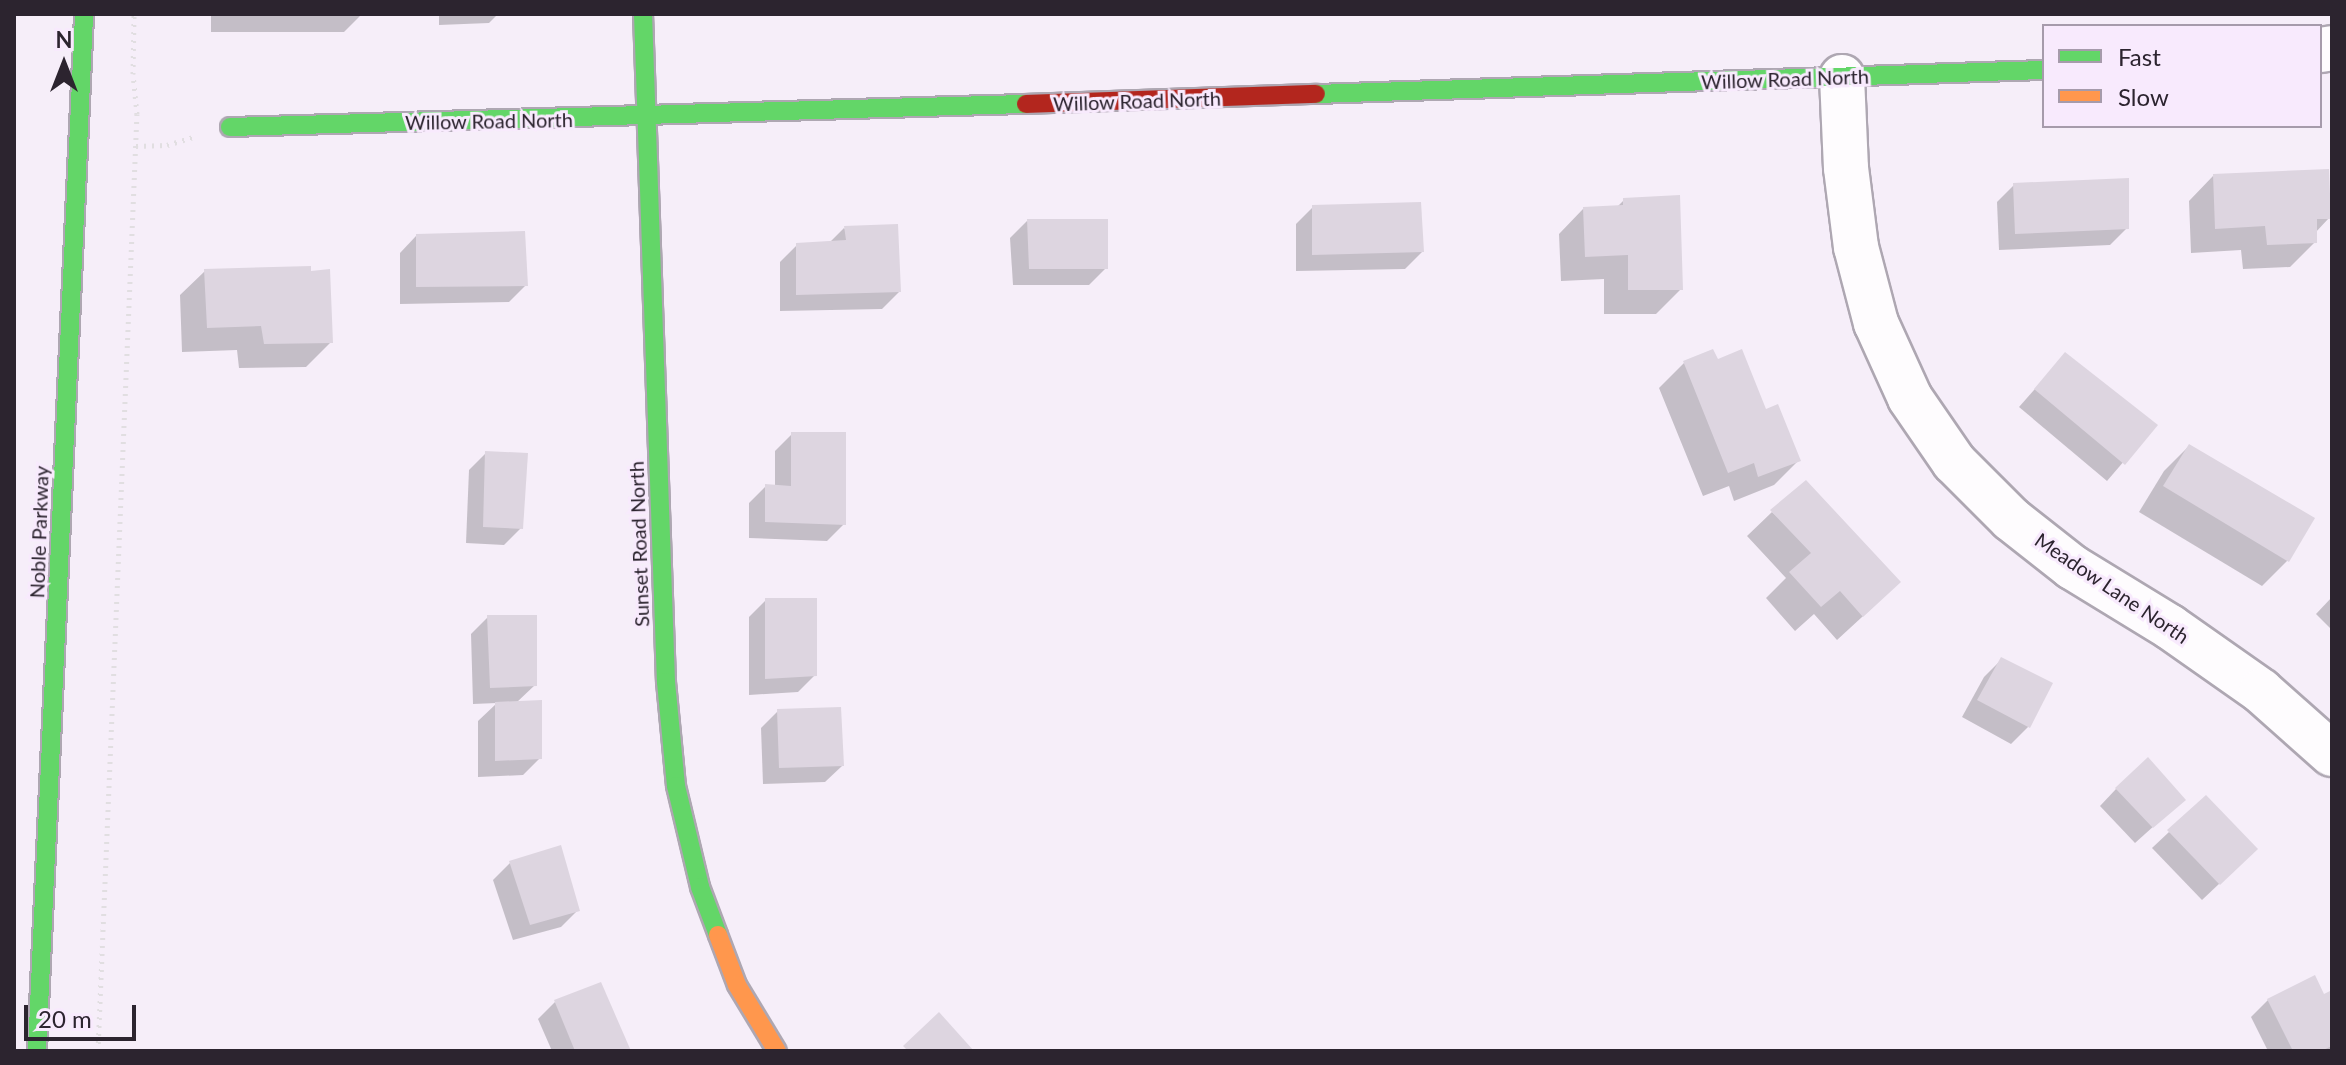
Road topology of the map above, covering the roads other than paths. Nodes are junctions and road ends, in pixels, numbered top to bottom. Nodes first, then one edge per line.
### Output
1 (84, 14) edge
2 (643, 14) edge
3 (2042, 70) edge
4 (1842, 77) junction
5 (646, 117) junction
6 (230, 127) road end
7 (2332, 754) edge
8 (37, 1051) edge
9 (777, 1051) edge

1 - 8 street, Noble Parkway
2 - 5 street, Sunset Road North
3 - 4 street, Willow Road North
4 - 5 street, Willow Road North
4 - 7 street, Meadow Lane North
5 - 6 street, Willow Road North
5 - 9 street, Sunset Road North

